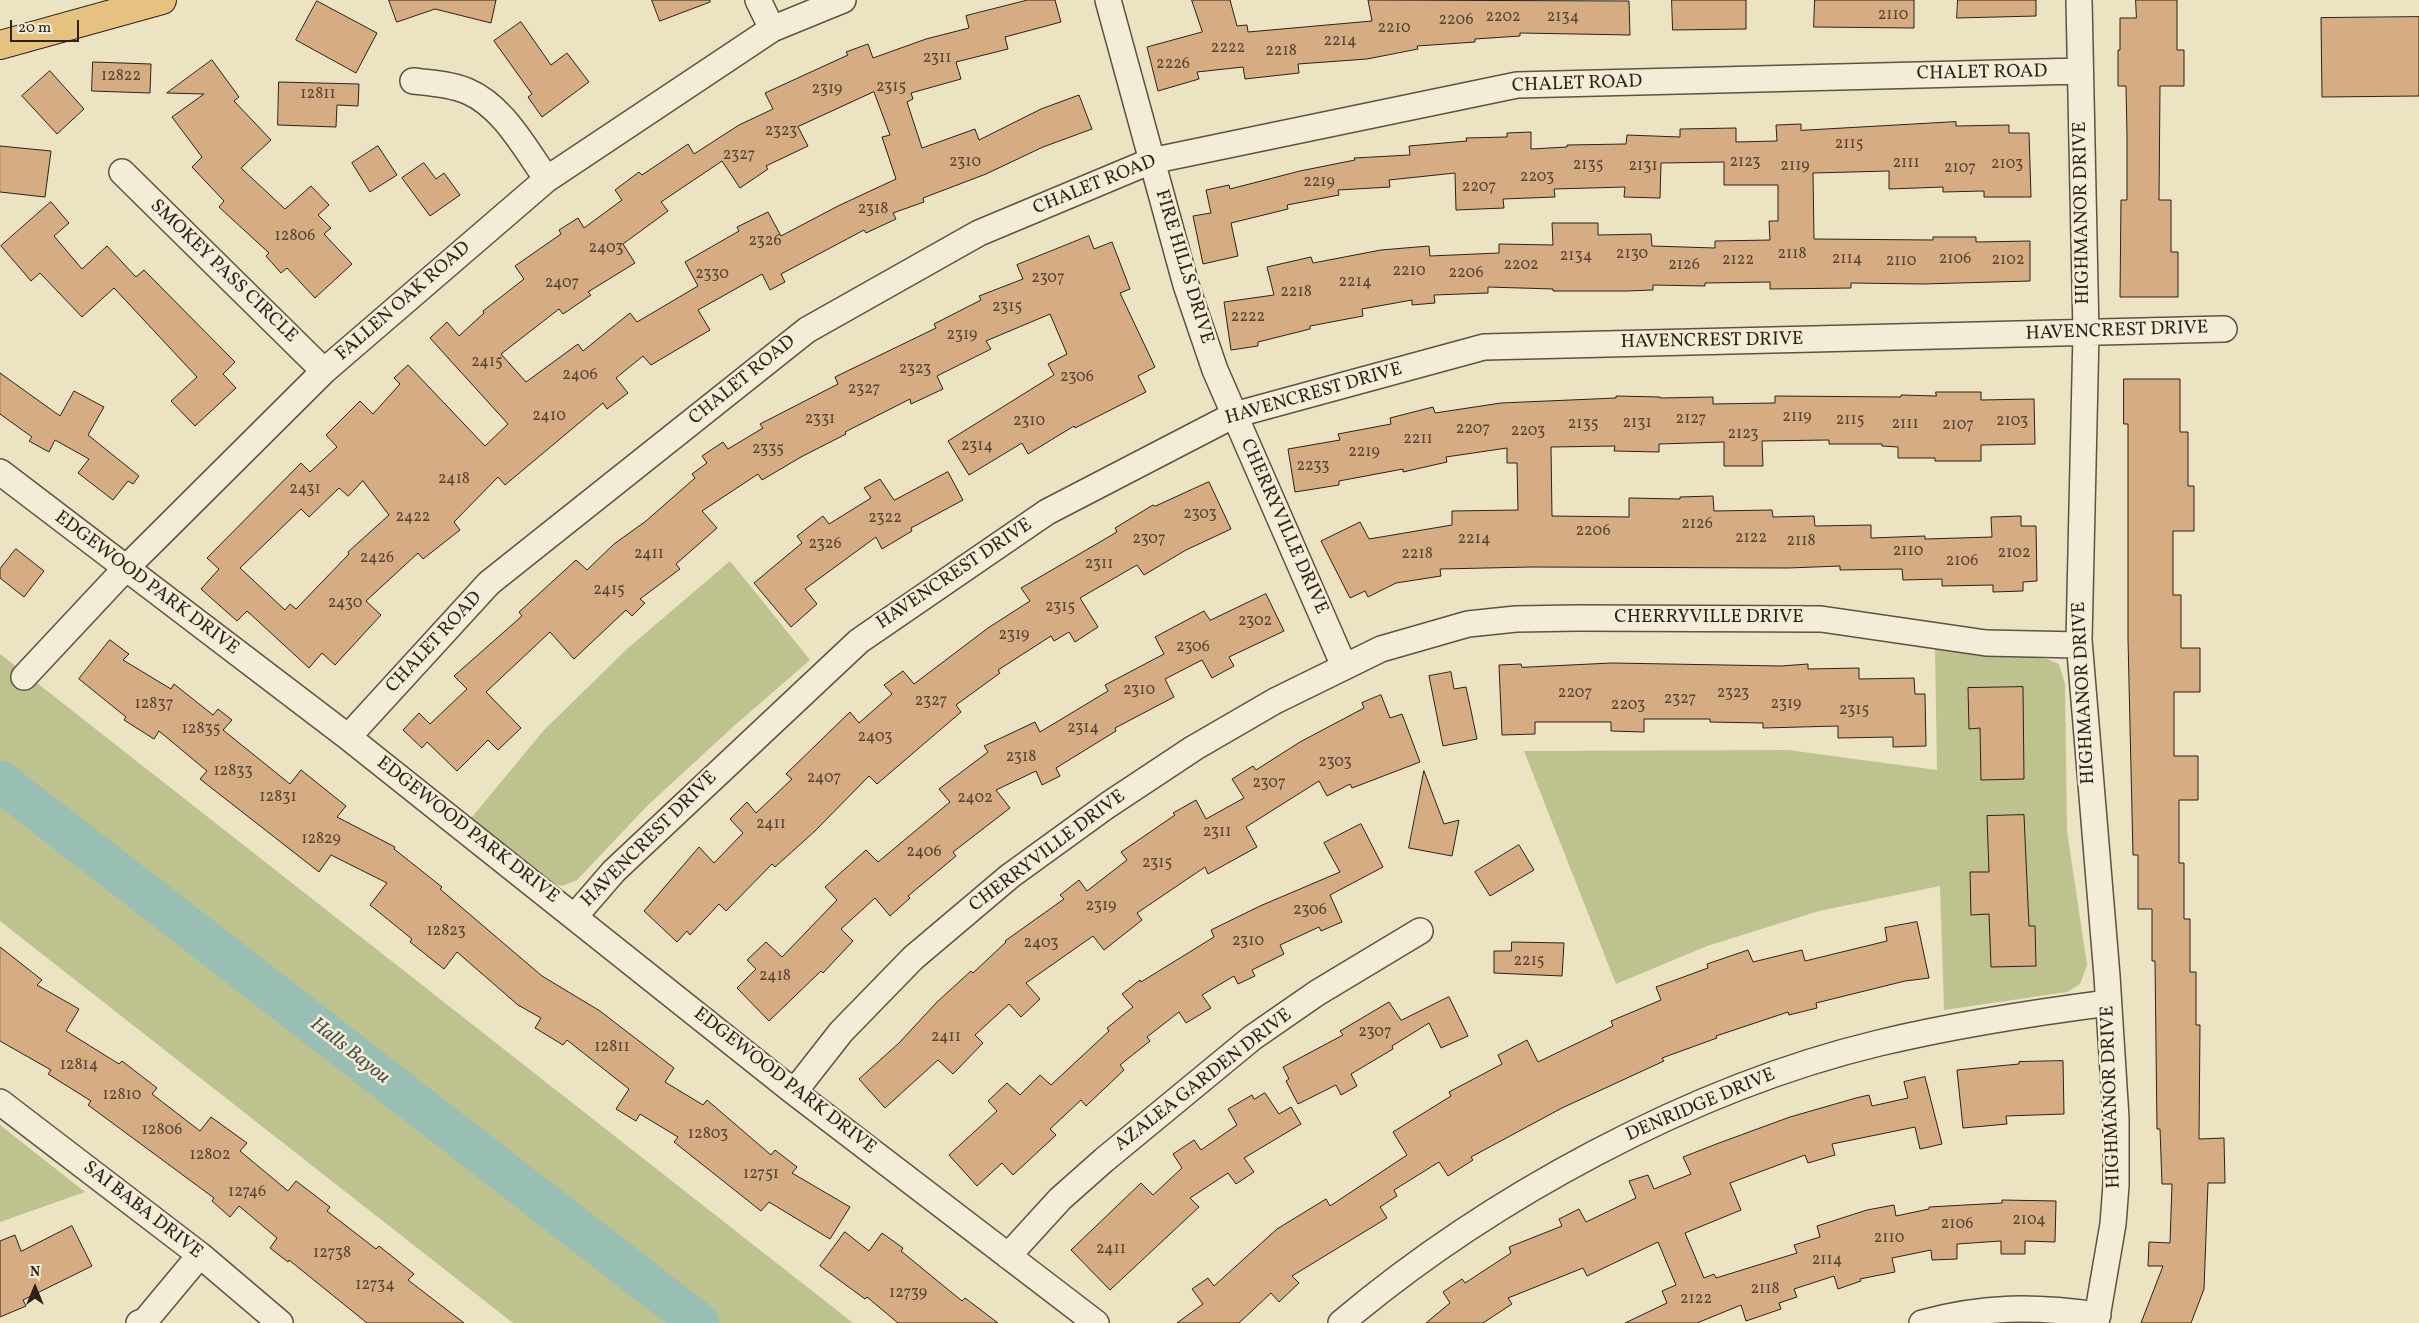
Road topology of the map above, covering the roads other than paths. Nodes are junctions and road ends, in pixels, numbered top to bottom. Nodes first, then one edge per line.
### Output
1 (162, 0) edge
2 (758, 0) edge
3 (843, 0) edge
4 (1108, 0) edge
5 (2079, 0) edge
6 (772, 29) junction
7 (0, 45) edge
8 (2080, 72) junction
9 (413, 81) dead end
10 (1151, 161) junction
11 (122, 172) dead end
12 (547, 179) junction
13 (2224, 329) dead end
14 (2086, 333) junction
15 (324, 371) junction
16 (1234, 415) junction
17 (0, 472) edge
18 (126, 568) junction
19 (2079, 645) junction
20 (1344, 666) junction
21 (24, 677) dead end
22 (348, 737) junction
23 (574, 916) junction
24 (1420, 931) dead end
25 (2108, 1003) junction
26 (794, 1092) junction
27 (0, 1102) edge
28 (200, 1255) junction
29 (1008, 1256) junction
30 (2097, 1319) edge
31 (139, 1323) edge
32 (280, 1323) edge
33 (1096, 1323) edge
34 (1341, 1323) edge
35 (1922, 1323) edge

1 - 7 main road
2 - 6 street
3 - 6 street, FALLEN OAK ROAD
4 - 10 street, FIRE HILLS DRIVE
5 - 8 street, HIGHMANOR DRIVE
6 - 12 street, FALLEN OAK ROAD
8 - 10 street, CHALET ROAD
8 - 14 street, HIGHMANOR DRIVE
9 - 12 street
10 - 16 street, FIRE HILLS DRIVE
10 - 22 street, CHALET ROAD
11 - 15 street, SMOKEY PASS CIRCLE
12 - 15 street, FALLEN OAK ROAD
13 - 14 street, HAVENCREST DRIVE
14 - 16 street, HAVENCREST DRIVE
14 - 19 street, HIGHMANOR DRIVE
15 - 18 street, FALLEN OAK ROAD
16 - 20 street, CHERRYVILLE DRIVE
16 - 23 street, HAVENCREST DRIVE
17 - 18 street, EDGEWOOD PARK DRIVE
18 - 21 street, FALLEN OAK ROAD
18 - 22 street, EDGEWOOD PARK DRIVE
19 - 20 street, CHERRYVILLE DRIVE
19 - 25 street, HIGHMANOR DRIVE
20 - 26 street, CHERRYVILLE DRIVE
22 - 23 street, EDGEWOOD PARK DRIVE
23 - 26 street, EDGEWOOD PARK DRIVE
24 - 29 street, AZALEA GARDEN DRIVE
25 - 30 street, HIGHMANOR DRIVE
25 - 34 street, DENRIDGE DRIVE
26 - 29 street, EDGEWOOD PARK DRIVE
27 - 28 street, SAI BABA DRIVE
28 - 31 street
28 - 32 street, SAI BABA DRIVE
29 - 33 street, EDGEWOOD PARK DRIVE
30 - 35 street

